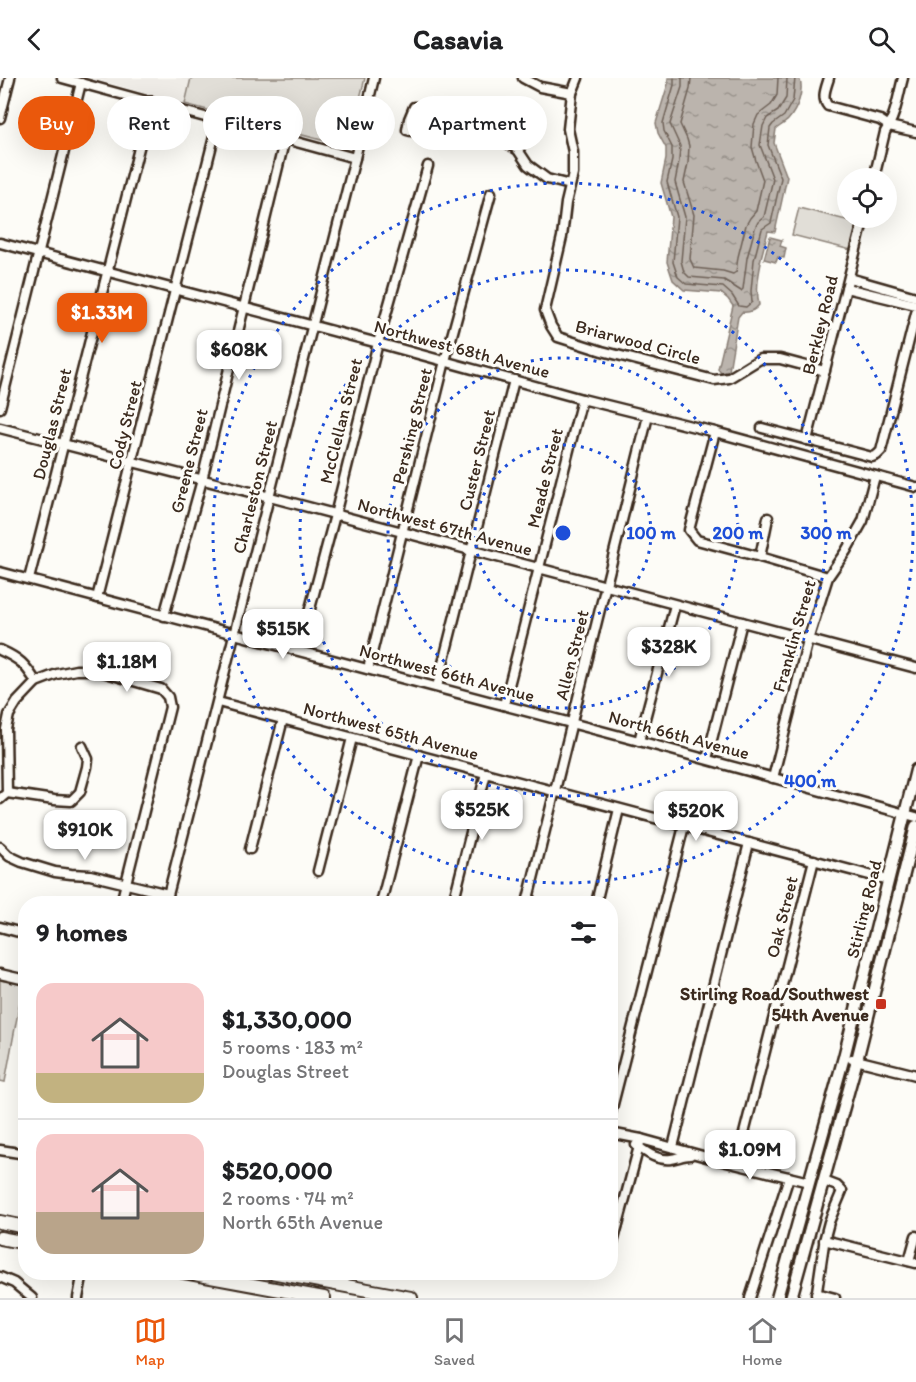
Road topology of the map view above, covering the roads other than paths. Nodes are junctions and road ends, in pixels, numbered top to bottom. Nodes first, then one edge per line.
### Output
1 (10, 78) edge
2 (62, 78) edge
3 (374, 78) edge
4 (523, 78) edge
5 (578, 78) edge
6 (829, 78) edge
7 (903, 78) edge
8 (81, 83) junction
9 (572, 93) junction
10 (132, 96) edge
11 (0, 118) edge
12 (890, 126) junction
13 (916, 132) edge
14 (303, 143) edge
15 (138, 150) edge
16 (211, 150) edge
17 (282, 150) edge
18 (518, 150) edge
19 (355, 158) junction
20 (428, 166) dead end
21 (876, 168) edge
22 (570, 185) junction
23 (491, 193) dead end
24 (862, 228) edge
25 (0, 243) edge
26 (38, 254) junction
27 (107, 271) junction
28 (848, 283) junction
29 (175, 289) junction
30 (916, 297) edge
31 (916, 305) edge
32 (243, 308) junction
33 (916, 313) edge
34 (313, 327) junction
35 (378, 343) junction
36 (445, 361) junction
37 (825, 371) junction
38 (514, 380) junction
39 (582, 399) junction
40 (0, 408) edge
41 (648, 416) junction
42 (0, 428) edge
43 (762, 428) dead end
44 (715, 432) junction
45 (807, 440) junction
46 (64, 444) junction
47 (133, 462) junction
48 (875, 476) junction
49 (202, 480) junction
50 (916, 487) edge
51 (270, 497) junction
52 (335, 514) junction
53 (768, 518) dead end
54 (402, 532) junction
55 (471, 551) junction
56 (760, 557) junction
57 (540, 569) junction
58 (0, 572) edge
59 (828, 577) junction
60 (29, 579) junction
61 (607, 587) junction
62 (97, 598) junction
63 (675, 605) junction
64 (164, 616) junction
65 (742, 622) junction
66 (234, 634) junction
67 (808, 640) junction
68 (0, 650) edge
69 (299, 650) junction
70 (916, 668) edge
71 (368, 669) junction
72 (36, 682) junction
73 (437, 687) junction
74 (218, 702) junction
75 (504, 705) junction
76 (283, 719) junction
77 (572, 723) junction
78 (352, 738) junction
79 (639, 741) junction
80 (82, 746) dead end
81 (3, 750) edge
82 (419, 755) junction
83 (706, 759) junction
84 (916, 770) edge
85 (486, 773) junction
86 (773, 778) junction
87 (555, 792) junction
88 (3, 796) edge
89 (619, 809) junction
90 (911, 815) edge
91 (684, 826) junction
92 (916, 826) edge
93 (749, 843) junction
94 (0, 847) edge
95 (250, 849) dead end
96 (814, 860) junction
97 (318, 871) dead end
98 (888, 880) junction
99 (126, 883) junction
100 (123, 896) edge
101 (162, 896) edge
102 (168, 896) edge
103 (383, 896) edge
104 (455, 896) edge
105 (529, 896) edge
106 (598, 896) edge
107 (0, 927) edge
108 (18, 932) edge
109 (0, 974) edge
110 (18, 978) edge
111 (844, 1057) junction
112 (857, 1060) junction
113 (916, 1075) edge
114 (618, 1085) edge
115 (618, 1135) edge
116 (639, 1143) junction
117 (674, 1143) dead end
118 (0, 1150) edge
119 (18, 1153) edge
120 (705, 1156) junction
121 (738, 1157) dead end
122 (789, 1177) junction
123 (809, 1182) junction
124 (824, 1182) junction
125 (0, 1222) edge
126 (618, 1223) edge
127 (18, 1225) edge
128 (916, 1236) edge
129 (0, 1238) edge
130 (824, 1240) junction
131 (18, 1241) edge
132 (912, 1262) edge
133 (0, 1277) edge
134 (81, 1280) edge
135 (226, 1280) edge
136 (314, 1280) edge
137 (816, 1296) edge
138 (32, 1298) edge
139 (78, 1298) edge
140 (324, 1298) edge
141 (411, 1298) edge
142 (750, 1298) edge
143 (777, 1298) edge
144 (791, 1298) edge
145 (835, 1298) edge

1 - 11 street
2 - 8 street
3 - 19 street, Charleston Street
4 - 9 street
5 - 9 street, Briarwood Circle
6 - 12 street
7 - 12 street
8 - 10 street
8 - 26 street
9 - 22 street, Briarwood Circle
12 - 13 street
12 - 21 street
14 - 19 street
15 - 27 street, Douglas Street
16 - 29 street, Cody Street
17 - 32 street, Greene Street
18 - 22 street
19 - 34 street, Charleston Street
20 - 35 street, McClellan Street
22 - 37 street, Briarwood Circle
23 - 36 street, Pershing Street
24 - 28 street, Berkley Road
25 - 26 street, Northwest 68th Avenue
26 - 27 street, Northwest 68th Avenue
26 - 40 street
27 - 29 street, Northwest 68th Avenue
27 - 46 street, Douglas Street
28 - 30 street
28 - 31 street
28 - 37 street, Berkley Road
29 - 32 street, Northwest 68th Avenue
29 - 47 street, Cody Street
32 - 34 street, Northwest 68th Avenue
32 - 49 street, Greene Street
33 - 45 street
34 - 35 street, Northwest 68th Avenue
34 - 51 street, Charleston Street
35 - 36 street, Northwest 68th Avenue
35 - 52 street, McClellan Street
36 - 38 street, Northwest 68th Avenue
36 - 54 street, Pershing Street
37 - 45 street, Berkley Road
38 - 39 street, Northwest 68th Avenue
38 - 55 street, Custer Street
39 - 41 street, Northwest 68th Avenue
39 - 57 street, Meade Street
41 - 44 street, Northwest 68th Avenue
41 - 61 street, Allen Street
42 - 46 street, Northwest 67th Avenue
43 - 45 street
44 - 48 street, Northwest 68th Avenue
44 - 56 street
46 - 47 street, Northwest 67th Avenue
46 - 60 street, Douglas Street
47 - 49 street, Northwest 67th Avenue
47 - 62 street, Cody Street
48 - 50 street, Northwest 68th Avenue
48 - 59 street, Franklin Street
49 - 51 street, Northwest 67th Avenue
49 - 64 street, Greene Street
51 - 52 street, Northwest 67th Avenue
51 - 66 street, Charleston Street
52 - 54 street, Northwest 67th Avenue
52 - 69 street, McClellan Street
53 - 56 street
54 - 55 street, Northwest 67th Avenue
54 - 71 street, Pershing Street
55 - 57 street, Northwest 67th Avenue
55 - 73 street, Custer Street
56 - 59 street
57 - 61 street, Northwest 67th Avenue
57 - 75 street, Meade Street
58 - 60 street, Northwest 66th Avenue
59 - 67 street, Franklin Street
60 - 62 street, Northwest 66th Avenue
61 - 63 street, Northwest 67th Avenue
61 - 77 street, Allen Street
62 - 64 street, Northwest 66th Avenue
63 - 65 street, Northwest 67th Avenue
63 - 79 street
64 - 66 street, Northwest 66th Avenue
65 - 67 street, Northwest 67th Avenue
65 - 83 street
66 - 69 street, Northwest 66th Avenue
66 - 74 street, Charleston Street
67 - 70 street, Northwest 67th Avenue
67 - 86 street, Franklin Street
68 - 72 street
69 - 71 street, Northwest 66th Avenue
71 - 73 street, Northwest 66th Avenue
72 - 81 street
72 - 99 street
73 - 75 street, Northwest 66th Avenue
74 - 76 street, Northwest 65th Avenue
74 - 102 street, Charleston Street
75 - 77 street, Northwest 66th Avenue
76 - 78 street, Northwest 65th Avenue
76 - 95 street
77 - 79 street, North 66th Avenue
77 - 87 street, Allen Street
78 - 82 street, Northwest 65th Avenue
78 - 97 street
79 - 83 street, North 66th Avenue
80 - 88 street
81 - 88 street
82 - 85 street, Northwest 65th Avenue
82 - 103 street
83 - 86 street, North 66th Avenue
84 - 90 main road, Stirling Road
85 - 87 street, Northwest 65th Avenue
85 - 104 street
86 - 90 street, North 66th Avenue
87 - 89 street, Northwest 65th Avenue
87 - 105 street, Allen Street
89 - 91 street, Northwest 65th Avenue
89 - 106 street
90 - 98 main road, Stirling Road
91 - 93 street, Northwest 65th Avenue
91 - 114 street
92 - 112 main road, Stirling Road
93 - 96 street, Northwest 65th Avenue
93 - 117 street
94 - 99 street
96 - 98 street, Northwest 65th Avenue
96 - 121 street, Oak Street
98 - 111 main road, Stirling Road
99 - 100 street
99 - 101 street
107 - 108 street
109 - 110 street
111 - 112 street
111 - 123 main road, Stirling Road
112 - 113 street
112 - 124 main road, Stirling Road
115 - 116 street
116 - 120 street
116 - 120 street
116 - 126 street
118 - 119 street
120 - 122 street
122 - 123 street
122 - 142 street
123 - 143 main road, Stirling Road
124 - 130 street
124 - 144 main road, Stirling Road
125 - 127 highway
128 - 132 street
129 - 131 highway
130 - 132 street
130 - 137 street
133 - 138 street
134 - 139 street
135 - 140 highway
136 - 141 highway
137 - 145 street

